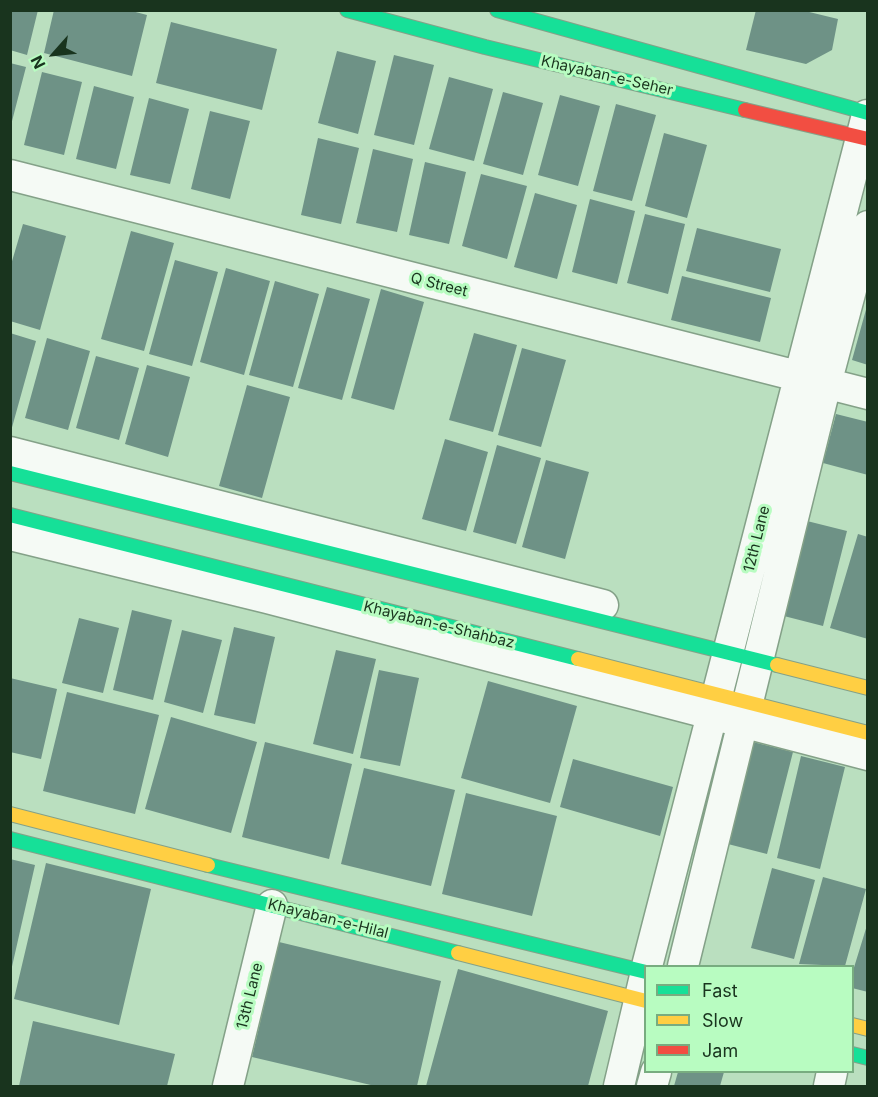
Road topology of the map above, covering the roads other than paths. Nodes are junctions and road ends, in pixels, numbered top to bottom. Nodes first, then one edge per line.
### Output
1 (347, 10) edge
2 (495, 10) edge
3 (485, 47) junction
4 (866, 122) edge
5 (10, 175) edge
6 (867, 226) edge
7 (812, 381) junction
8 (867, 394) edge
9 (10, 452) edge
10 (10, 473) edge
11 (10, 515) edge
12 (10, 535) edge
13 (730, 646) junction
14 (760, 653) junction
15 (867, 671) edge
16 (867, 688) edge
17 (715, 706) junction
18 (745, 714) junction
19 (867, 733) edge
20 (867, 754) edge
21 (10, 814) edge
22 (10, 838) edge
23 (272, 905) junction
24 (647, 965) edge
25 (683, 965) edge
26 (644, 986) edge
27 (228, 1086) edge
28 (619, 1086) edge

1 - 3 street, Khayaban-e-Seher
2 - 3 street
2 - 4 street, Khayaban-e-Seher
3 - 4 street, Khayaban-e-Seher
4 - 7 street, 12th Lane
5 - 7 street, Q Street
6 - 7 street, 12th Lane
7 - 8 street, Q Street
7 - 13 street, 12th Lane
7 - 14 street, 12th Lane
9 - 13 street
10 - 13 street
11 - 17 street, Khayaban-e-Shahbaz
12 - 17 street
13 - 14 street
13 - 17 street, 12th Lane
14 - 15 street
14 - 16 street
14 - 18 street, 12th Lane
17 - 18 street
17 - 24 street, 12th Lane
18 - 19 street
18 - 20 street
18 - 25 street, 12th Lane
21 - 26 street
22 - 23 street, Khayaban-e-Hilal
23 - 26 street, Khayaban-e-Hilal
23 - 27 street, 13th Lane
26 - 28 street

